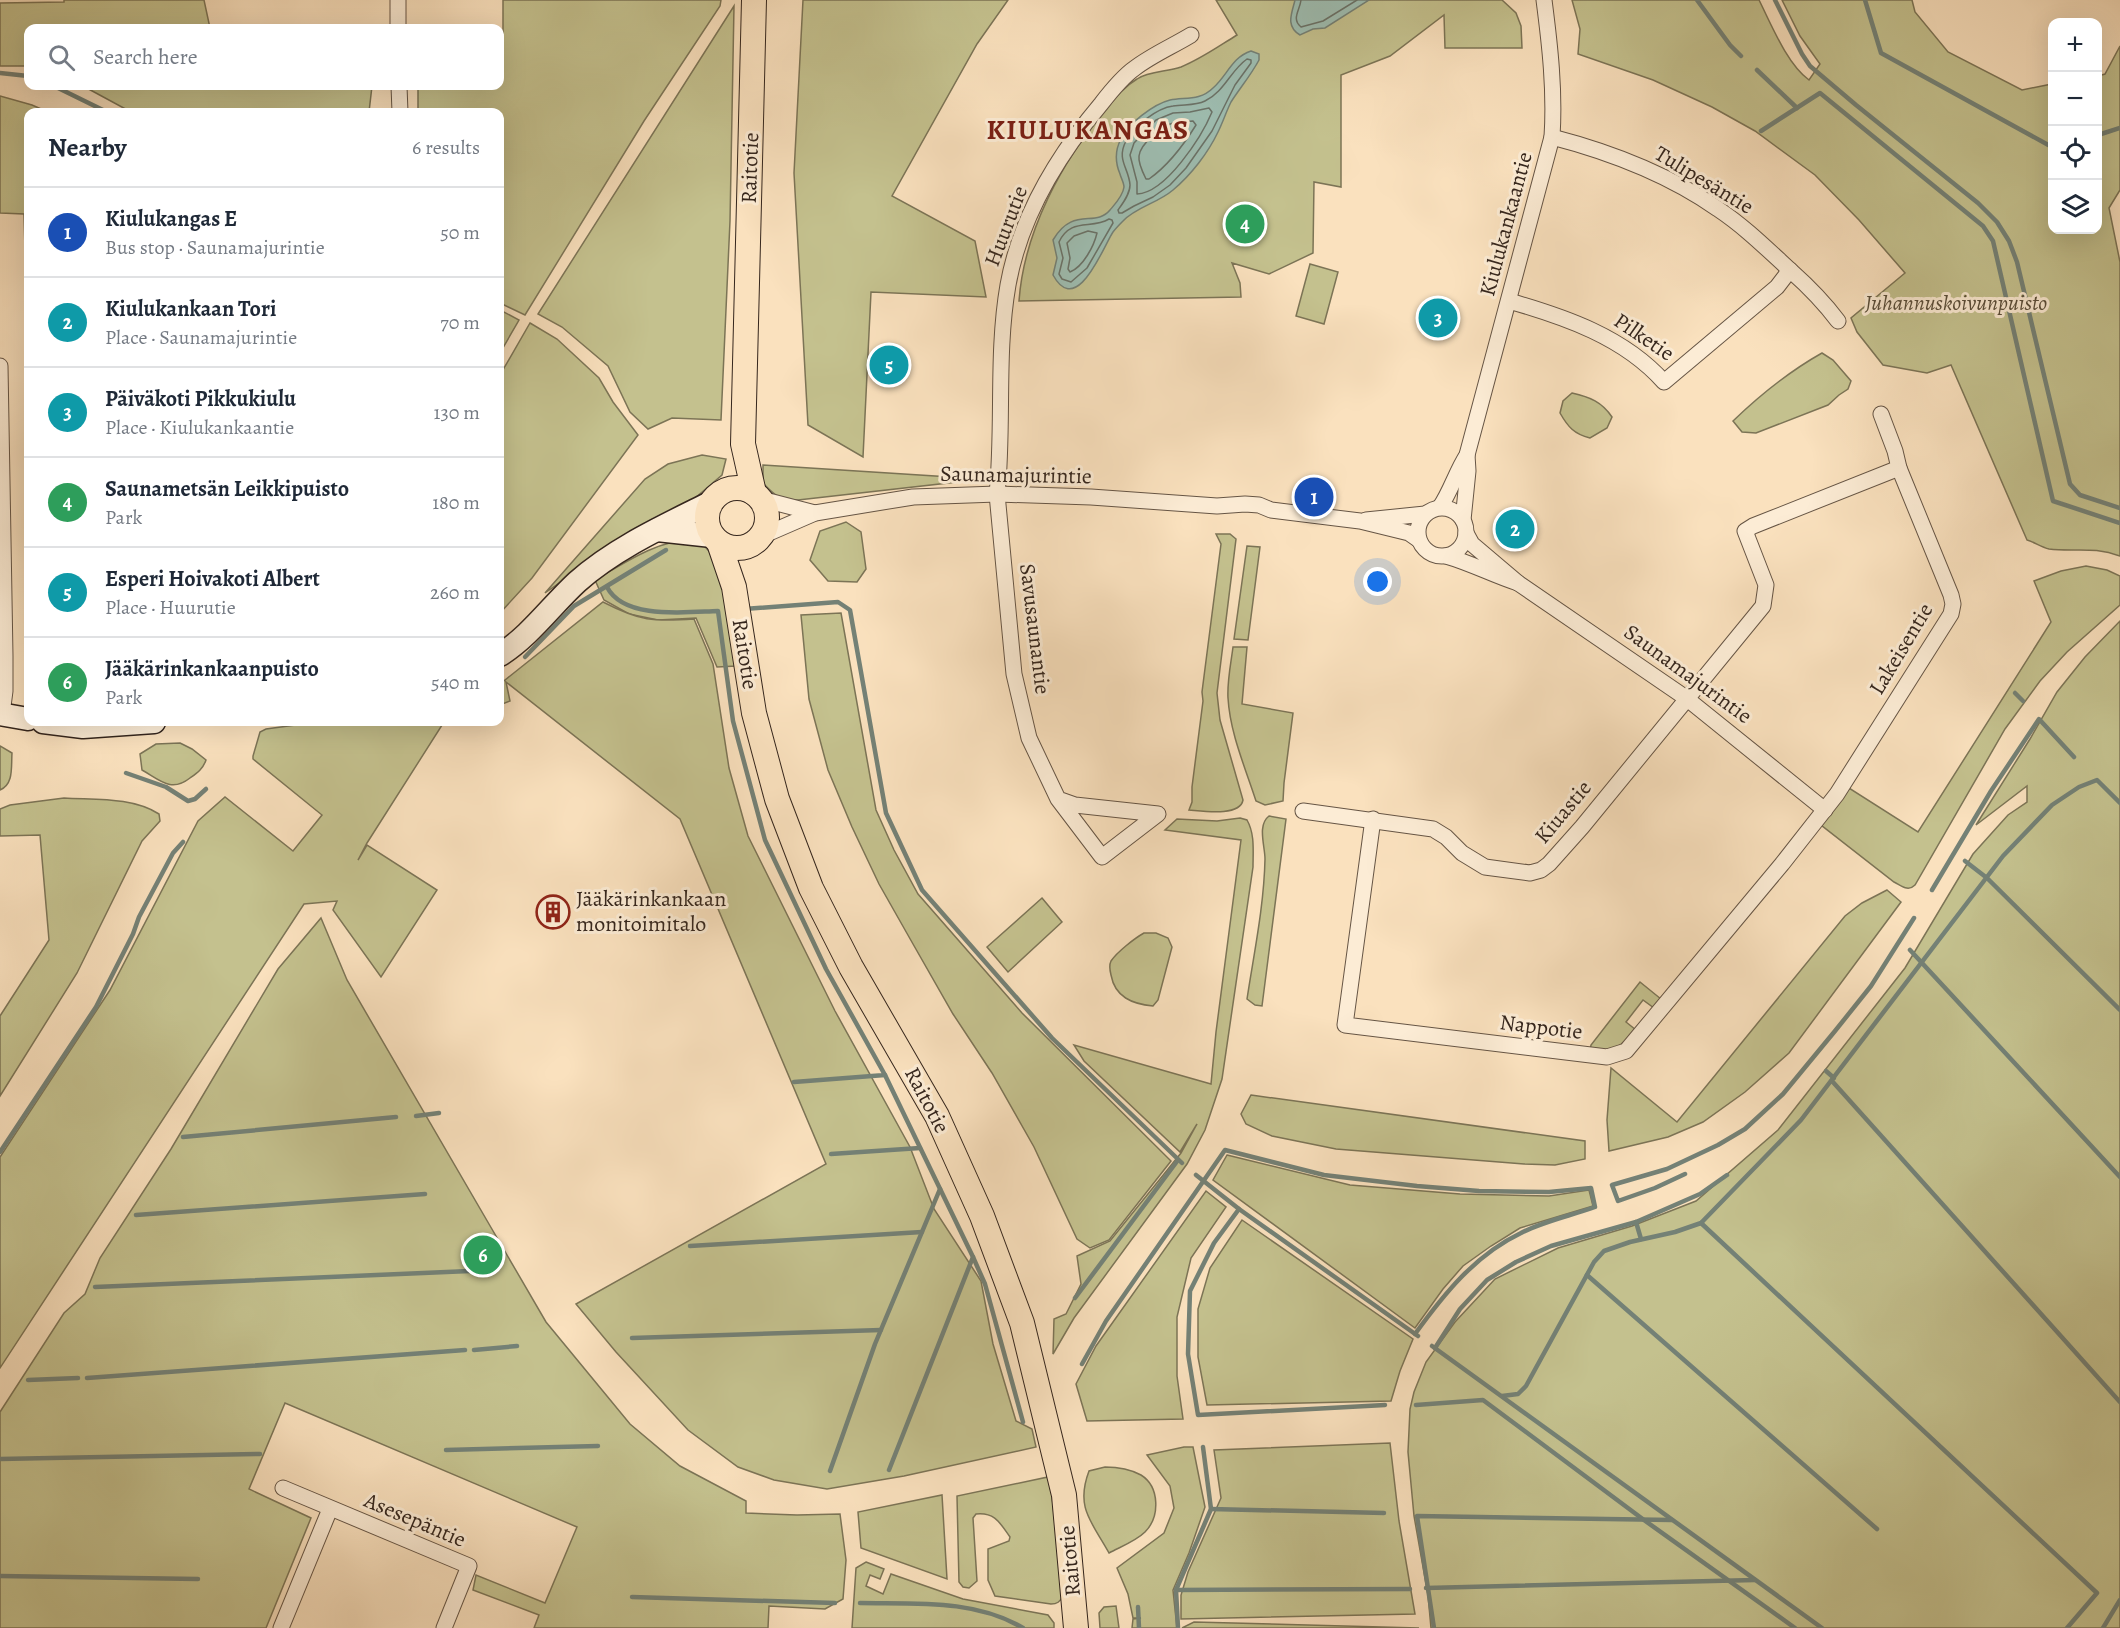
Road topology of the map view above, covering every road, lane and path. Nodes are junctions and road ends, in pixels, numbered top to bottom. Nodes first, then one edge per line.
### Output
1 (398, 0) edge
2 (754, 0) edge
3 (1544, 0) edge
4 (398, 24) edge
5 (1191, 35) dead end
6 (399, 90) edge
7 (400, 108) edge
8 (1552, 137) junction
9 (1790, 270) junction
10 (1509, 301) junction
11 (1838, 321) dead end
12 (0, 366) edge
13 (1881, 414) dead end
14 (743, 444) junction
15 (1467, 455) junction
16 (1899, 468) junction
17 (997, 494) junction
18 (719, 496) junction
19 (757, 496) junction
20 (1440, 507) junction
21 (815, 513) junction
22 (1425, 514) junction
23 (1360, 521) junction
24 (1465, 526) junction
25 (657, 530) junction
26 (716, 539) junction
27 (1419, 540) junction
28 (755, 542) junction
29 (1446, 556) junction
30 (1518, 583) junction
31 (734, 587) junction
32 (504, 652) edge
33 (1686, 698) junction
34 (1, 714) edge
35 (24, 718) edge
36 (74, 726) edge
37 (96, 726) edge
38 (1058, 799) junction
39 (1825, 810) junction
40 (1303, 811) dead end
41 (1373, 819) junction
42 (283, 1488) dead end
43 (330, 1509) junction
44 (281, 1628) edge
45 (444, 1628) edge
46 (1076, 1628) edge

1 - 4 street
2 - 14 main road, Raitotie
3 - 8 street, Kiulukankaantie
5 - 17 street, Huurutie
6 - 7 street
8 - 9 street, Tulipesäntie
8 - 10 street, Kiulukankaantie
9 - 10 street, Pilketie
9 - 11 street, Tulipesäntie
10 - 15 street, Kiulukankaantie
12 - 34 street
13 - 16 street, Lakeisentie
14 - 18 main road, Raitotie
14 - 19 main road, Raitotie
15 - 20 street, Kiulukankaantie
15 - 24 street, Kiulukankaantie
16 - 33 street
16 - 39 street, Lakeisentie
17 - 21 street, Saunamajurintie
17 - 23 street, Saunamajurintie
17 - 38 street, Savusaunantie
18 - 19 main road
18 - 25 street
18 - 26 main road
19 - 21 street, Saunamajurintie
19 - 28 main road, Raitotie
20 - 22 street
20 - 24 street
21 - 28 street, Saunamajurintie
22 - 23 street, Saunamajurintie
22 - 27 street
23 - 27 street, Saunamajurintie
24 - 29 street
24 - 30 street, Saunamajurintie
25 - 26 street
25 - 32 street
26 - 28 main road
26 - 31 main road, Raitotie
27 - 29 street
28 - 31 main road, Raitotie
29 - 30 street, Saunamajurintie
30 - 33 street, Saunamajurintie
31 - 46 main road, Raitotie
33 - 39 street, Saunamajurintie
33 - 41 street, Kiuastie
34 - 35 street
36 - 37 street
38 - 38 street, Savusaunantie
39 - 41 street, Nappotie
40 - 41 street, Kiuastie
42 - 43 street, Asesepäntie
43 - 44 street
43 - 45 street, Asesepäntie

